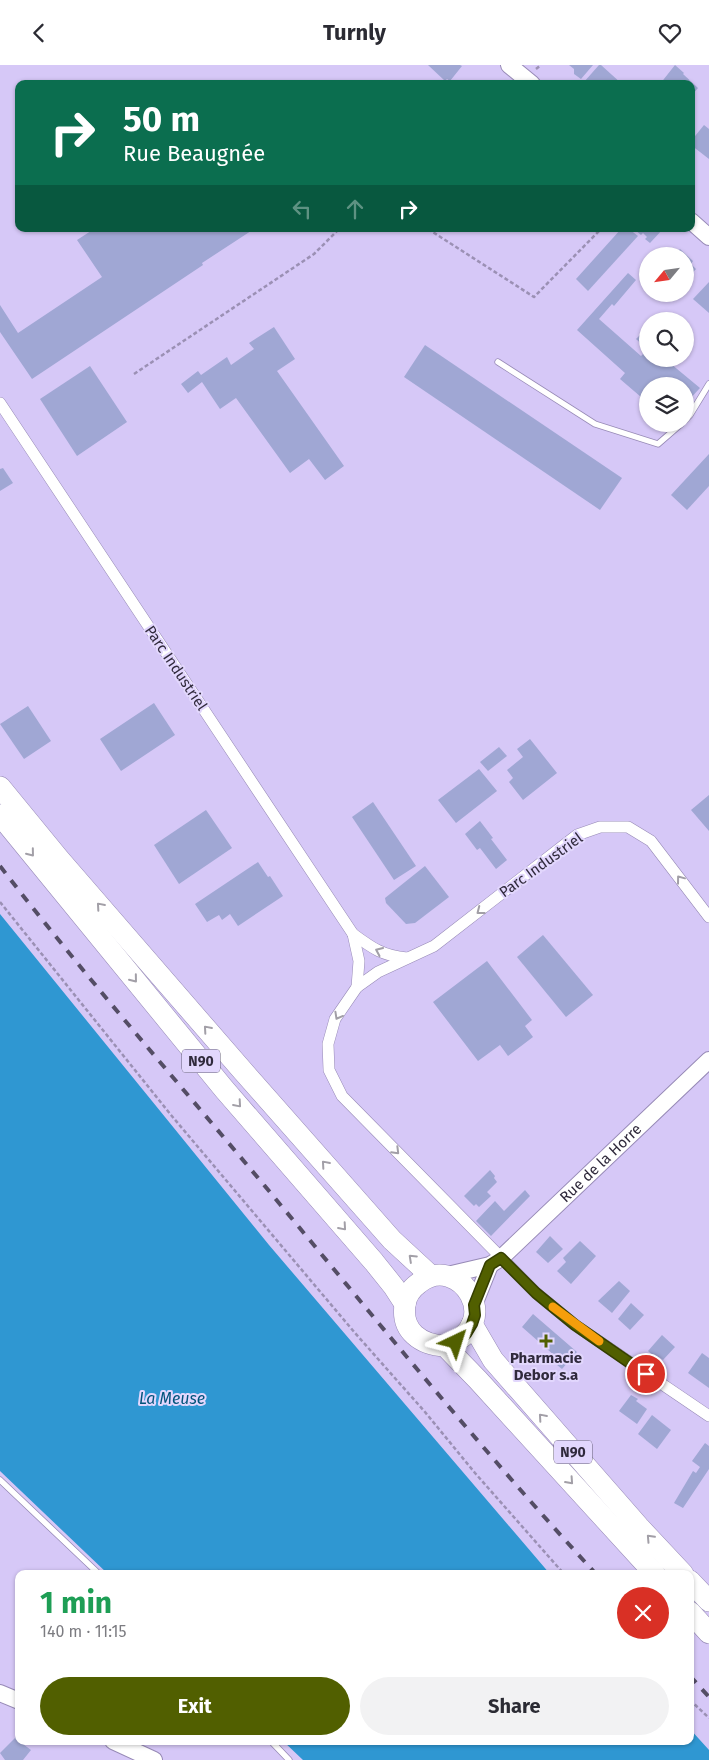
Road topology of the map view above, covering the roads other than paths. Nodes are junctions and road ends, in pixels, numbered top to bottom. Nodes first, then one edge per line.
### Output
1 (509, 65) edge
2 (527, 80) edge
3 (695, 225) edge
4 (709, 237) edge
5 (498, 362) dead end
6 (709, 383) edge
7 (0, 403) edge
8 (694, 408) edge
9 (672, 432) edge
10 (0, 787) edge
11 (0, 815) edge
12 (709, 917) edge
13 (353, 934) junction
14 (409, 958) junction
15 (357, 987) junction
16 (709, 1060) edge
17 (496, 1261) junction
18 (437, 1276) junction
19 (405, 1304) junction
20 (473, 1314) junction
21 (445, 1346) junction
22 (709, 1417) edge
23 (0, 1480) edge
24 (95, 1570) edge
25 (651, 1570) edge
26 (679, 1570) edge
27 (694, 1585) edge
28 (709, 1601) edge
29 (694, 1616) edge
30 (709, 1633) edge
31 (0, 1693) edge
32 (15, 1699) edge
33 (122, 1745) edge
34 (275, 1745) edge
35 (154, 1760) edge
36 (289, 1760) edge

1 - 2 street
3 - 4 street
5 - 9 lane
6 - 8 lane
7 - 13 street, Parc Industriel
18 -> 10 highway, N90
11 -> 19 highway, N90
12 -> 14 street, Parc Industriel
14 -> 13 street, Parc Industriel
13 - 15 street, Parc Industriel
14 - 15 street, Parc Industriel
15 -> 17 street, Parc Industriel
16 - 17 street, Rue de la Horre
17 - 18 street
17 - 20 street
17 - 22 street, Parc Industriel
18 - 19 highway
18 - 20 highway
19 - 21 highway
20 - 21 highway
26 -> 20 highway, N90
21 -> 25 highway, N90
23 - 24 lane
27 - 28 highway
29 - 30 highway
31 - 32 street
33 - 35 street
34 - 36 lane

